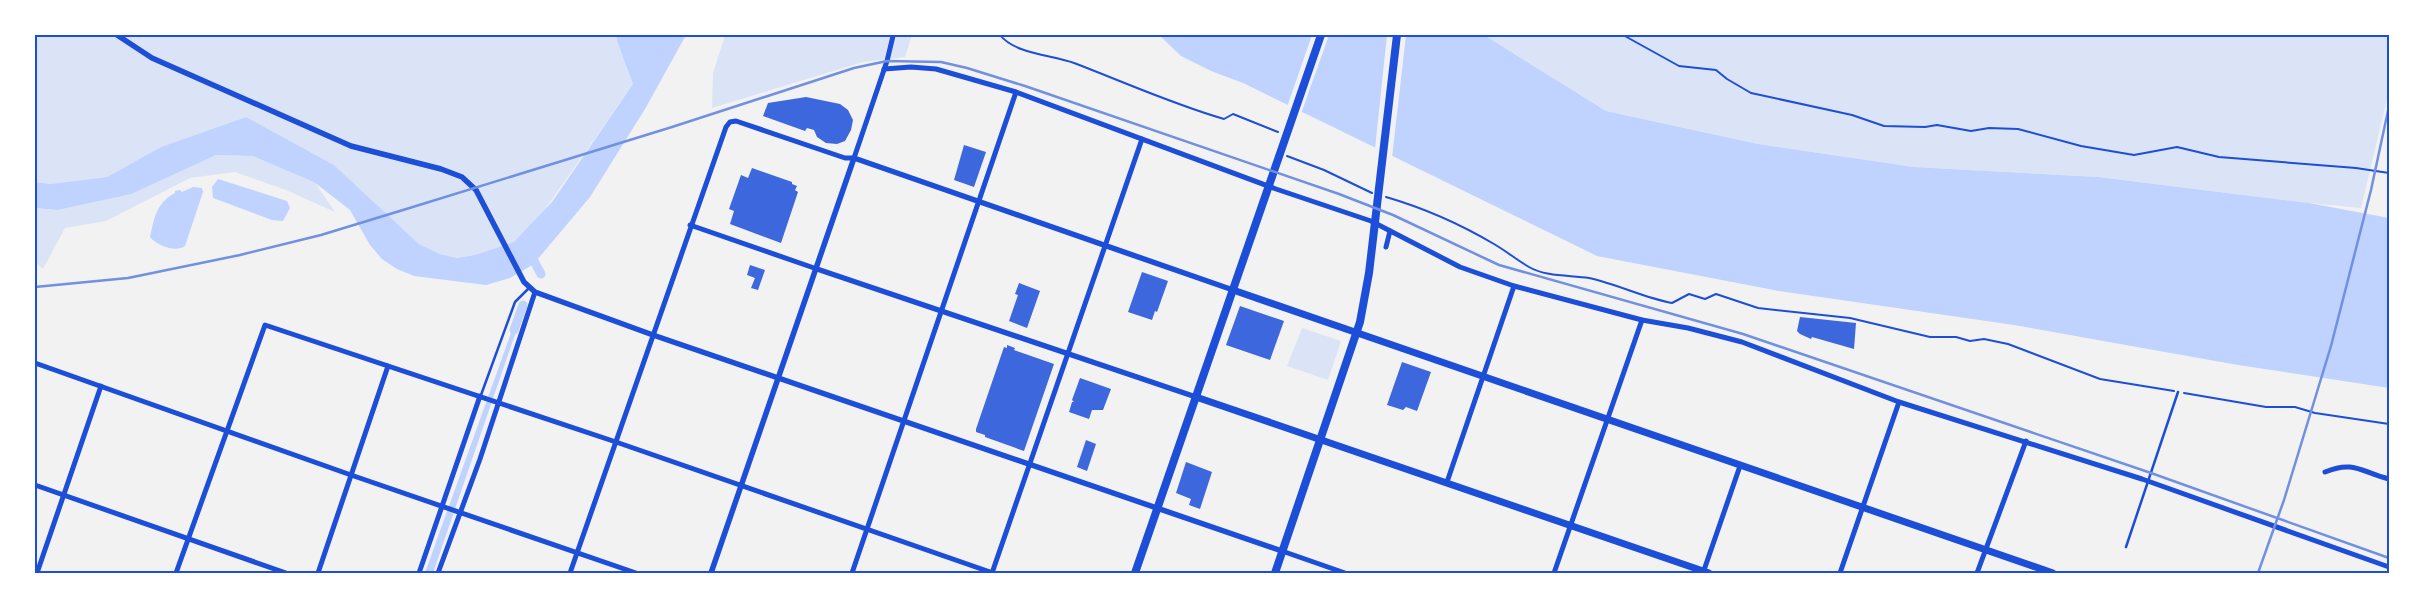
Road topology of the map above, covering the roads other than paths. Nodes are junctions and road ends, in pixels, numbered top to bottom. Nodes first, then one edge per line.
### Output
1 (117, 35) edge
2 (1321, 35) edge
3 (1397, 35) edge
4 (893, 36) edge
5 (884, 69) junction
6 (1016, 92) junction
7 (1142, 139) junction
8 (854, 158) junction
9 (980, 202) junction
10 (690, 225) junction
11 (1390, 230) junction
12 (1104, 246) junction
13 (1386, 247) dead end
14 (817, 269) junction
15 (1514, 286) junction
16 (529, 288) junction
17 (1233, 290) junction
18 (535, 292) junction
19 (942, 310) junction
20 (1642, 320) junction
21 (1357, 333) junction
22 (653, 335) junction
23 (1067, 353) junction
24 (35, 363) edge
25 (388, 366) junction
26 (1483, 377) junction
27 (779, 378) junction
28 (101, 386) junction
29 (2178, 392) road end
30 (482, 396) junction
31 (1196, 397) junction
32 (497, 401) junction
33 (1899, 402) junction
34 (1607, 420) junction
35 (904, 422) junction
36 (227, 431) junction
37 (1321, 439) junction
38 (2026, 441) junction
39 (616, 442) junction
40 (1028, 465) junction
41 (1740, 466) junction
42 (2325, 472) dead end
43 (350, 475) junction
44 (2389, 479) edge
45 (2148, 481) junction
46 (1447, 482) junction
47 (35, 485) edge
48 (741, 486) junction
49 (63, 495) junction
50 (443, 507) junction
51 (1156, 508) junction
52 (1863, 509) junction
53 (458, 512) junction
54 (1571, 525) junction
55 (867, 529) junction
56 (188, 538) junction
57 (2126, 547) dead end
58 (1985, 550) junction
59 (1282, 551) junction
60 (577, 552) junction
61 (2389, 567) edge
62 (1705, 572) edge
63 (37, 573) edge
64 (176, 573) edge
65 (286, 573) edge
66 (318, 573) edge
67 (419, 573) edge
68 (438, 573) edge
69 (570, 573) edge
70 (636, 573) edge
71 (711, 573) edge
72 (852, 573) edge
73 (992, 573) edge
74 (1135, 573) edge
75 (1275, 573) edge
76 (1345, 573) edge
77 (1554, 573) edge
78 (1840, 573) edge
79 (1977, 573) edge
80 (2053, 573) edge

1 - 16 street
2 - 17 highway
3 - 21 highway
4 - 5 street
5 - 6 street
5 - 8 street
6 - 7 street
6 - 9 street
7 - 11 street
7 - 12 street
8 - 9 street
8 - 10 street
8 - 14 street
9 - 12 street
9 - 19 street
10 - 14 street
10 - 22 street
11 - 13 street
11 - 15 street
12 - 17 street
12 - 23 street
14 - 19 street
14 - 27 street
15 - 20 street
15 - 26 street
16 - 18 street
16 - 30 lane
17 - 21 main road
17 - 31 highway
18 - 22 street
18 - 32 street
19 - 23 street
19 - 35 street
20 - 33 street
20 - 34 street
21 - 26 main road
21 - 37 highway
22 - 27 street
22 - 39 street
23 - 31 street
23 - 40 street
24 - 28 street
25 - 30 street
25 - 36 street
25 - 43 street
26 - 34 main road
26 - 46 street
27 - 35 street
27 - 48 street
28 - 36 street
28 - 49 street
29 - 45 lane
30 - 32 street
30 - 50 street
31 - 37 main road
31 - 51 highway
32 - 39 street
32 - 53 street
33 - 38 street
33 - 52 street
34 - 41 main road
34 - 54 street
35 - 40 street
35 - 55 street
36 - 43 street
36 - 56 street
37 - 46 main road
37 - 59 highway
38 - 45 street
38 - 58 street
39 - 48 street
39 - 60 street
40 - 51 street
40 - 73 street
41 - 52 main road
41 - 62 street
42 - 44 street
43 - 50 street
43 - 66 street
45 - 57 lane
45 - 61 street
46 - 54 main road
47 - 49 street
48 - 55 street
48 - 71 street
49 - 56 street
49 - 63 street
50 - 53 street
50 - 67 street
51 - 59 street
51 - 74 highway
52 - 58 main road
52 - 78 street
53 - 60 street
53 - 68 street
54 - 62 main road
54 - 77 street
55 - 72 street
55 - 73 street
56 - 64 street
56 - 65 street
58 - 79 street
58 - 80 main road
59 - 75 highway
59 - 76 street
60 - 69 street
60 - 70 street

